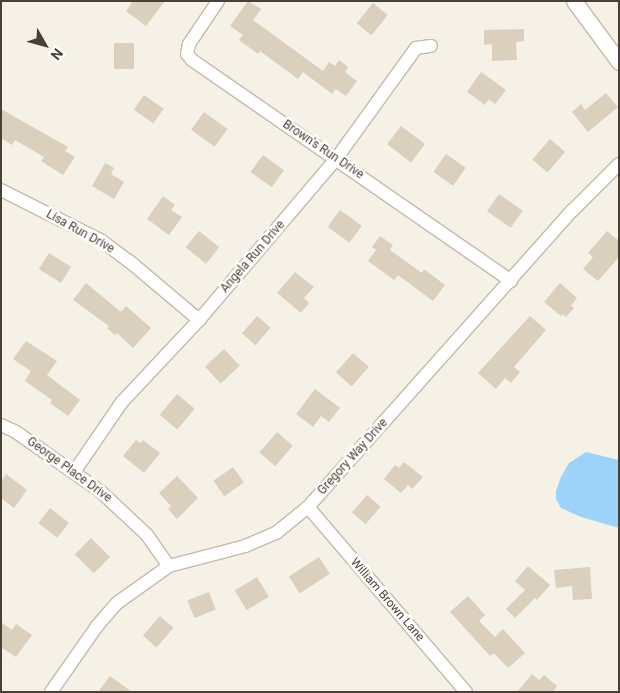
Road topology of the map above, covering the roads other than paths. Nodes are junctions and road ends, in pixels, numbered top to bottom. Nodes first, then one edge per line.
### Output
1 (218, 1) edge
2 (574, 1) edge
3 (431, 46) dead end
4 (619, 62) edge
5 (336, 159) junction
6 (619, 164) edge
7 (1, 190) edge
8 (511, 281) junction
9 (199, 320) junction
10 (1, 425) edge
11 (74, 472) junction
12 (308, 508) junction
13 (169, 566) junction
14 (51, 692) edge
15 (466, 692) edge

1 - 5 street, Brown's Run Drive
2 - 4 street
3 - 5 street, Angela Run Drive
5 - 8 street, Brown's Run Drive
5 - 9 street, Angela Run Drive
6 - 8 street, Gregory Way Drive
7 - 9 street, Lisa Run Drive
8 - 12 street, Gregory Way Drive
9 - 11 street, Angela Run Drive
10 - 11 street, George Place Drive
11 - 13 street, George Place Drive
12 - 13 street, Gregory Way Drive
12 - 15 street, William Brown Lane
13 - 14 street, Gregory Way Drive

